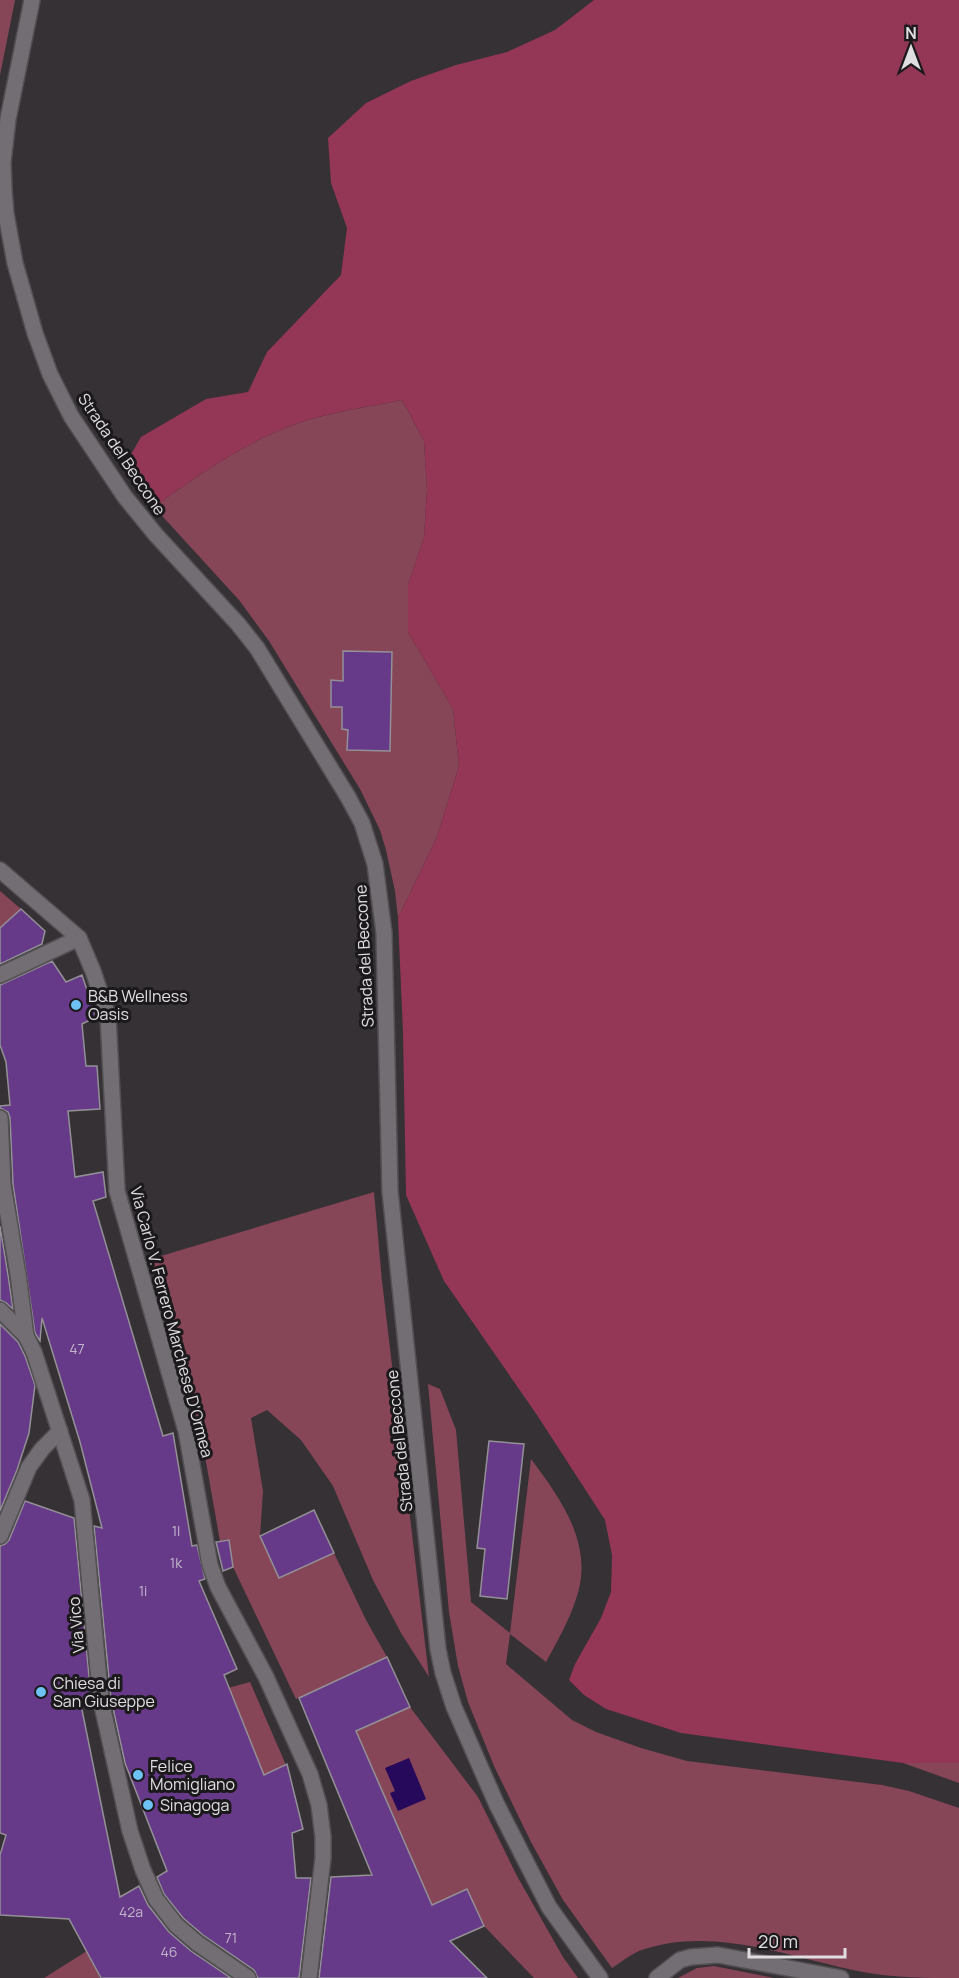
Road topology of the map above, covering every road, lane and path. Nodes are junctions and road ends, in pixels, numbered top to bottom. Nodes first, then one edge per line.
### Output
1 (32, 0) edge
2 (0, 870) edge
3 (79, 938) junction
4 (0, 975) edge
5 (0, 1118) edge
6 (1, 1175) edge
7 (0, 1310) edge
8 (26, 1336) junction
9 (60, 1431) junction
10 (0, 1536) edge
11 (248, 1978) edge
12 (309, 1978) edge
13 (600, 1978) edge
14 (657, 1978) edge
15 (841, 1978) edge

1 - 13 street, Strada del Beccone
2 - 3 street, Via Carlo V. Ferrero Marchese D'Ormea
3 - 4 street
3 - 12 street, Via Carlo V. Ferrero Marchese D'Ormea
5 - 6 street
6 - 8 street
7 - 8 street, Via Vico
8 - 9 street, Via Vico
9 - 10 street
9 - 11 street, Via Vico
14 - 15 street

